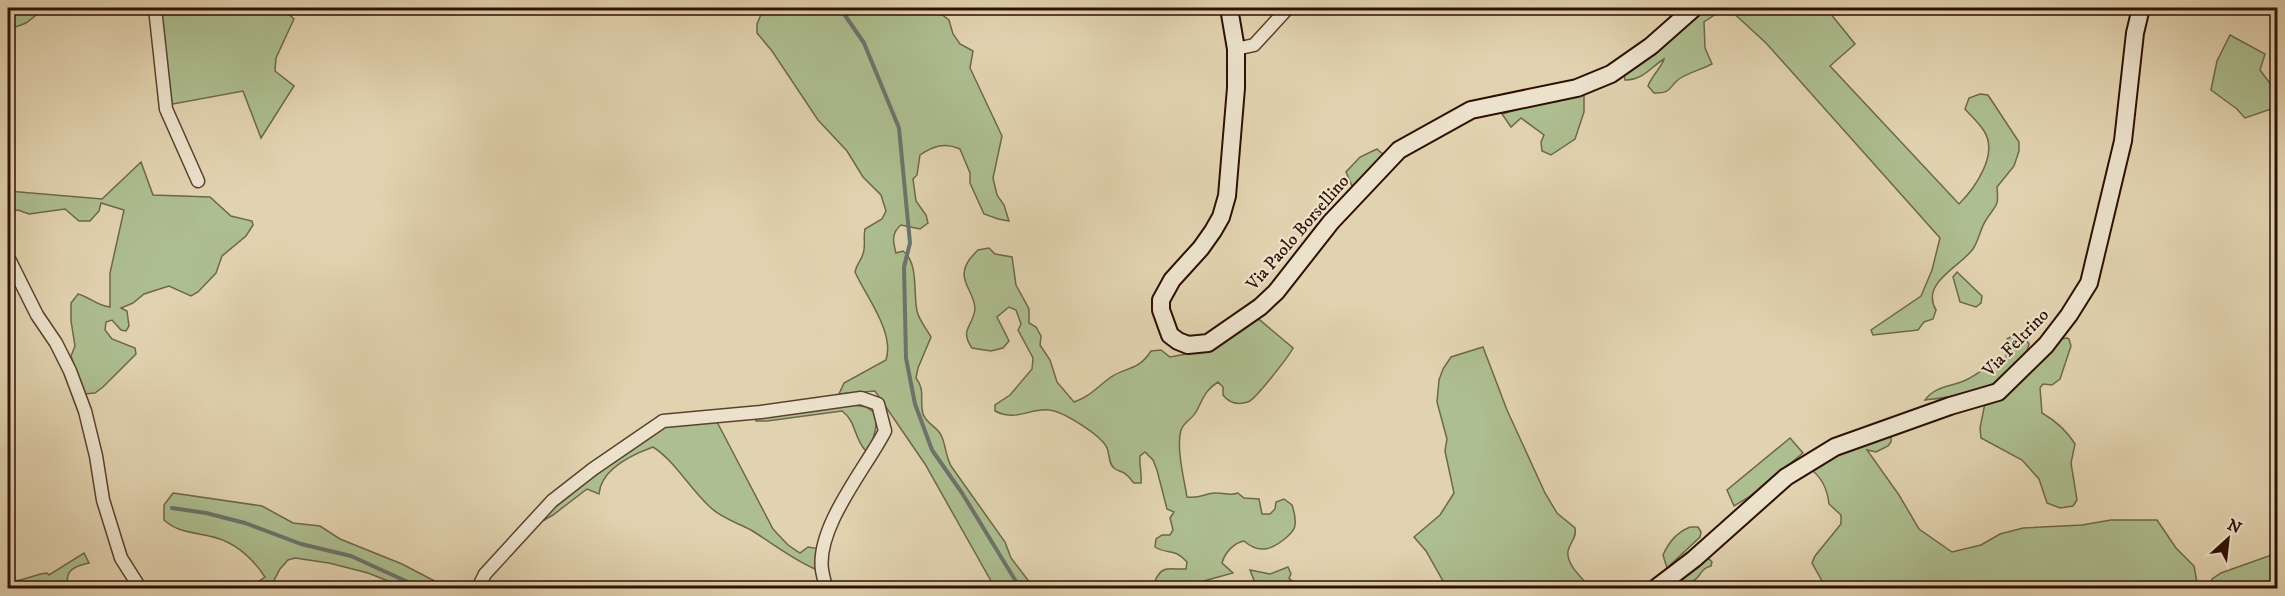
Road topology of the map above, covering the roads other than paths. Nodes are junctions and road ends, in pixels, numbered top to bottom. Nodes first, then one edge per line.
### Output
1 (155, 8) edge
2 (1229, 8) edge
3 (1288, 8) edge
4 (1694, 8) edge
5 (2141, 8) edge
6 (1236, 49) junction
7 (198, 181) dead end
8 (8, 257) edge
9 (140, 588) edge
10 (478, 588) edge
11 (826, 588) edge
12 (1656, 588) edge

1 - 7 street
2 - 6 street, Via Paolo Borsellino
3 - 6 street
4 - 6 street, Via Paolo Borsellino
5 - 12 street, Via Feltrino
8 - 9 street
10 - 11 street

